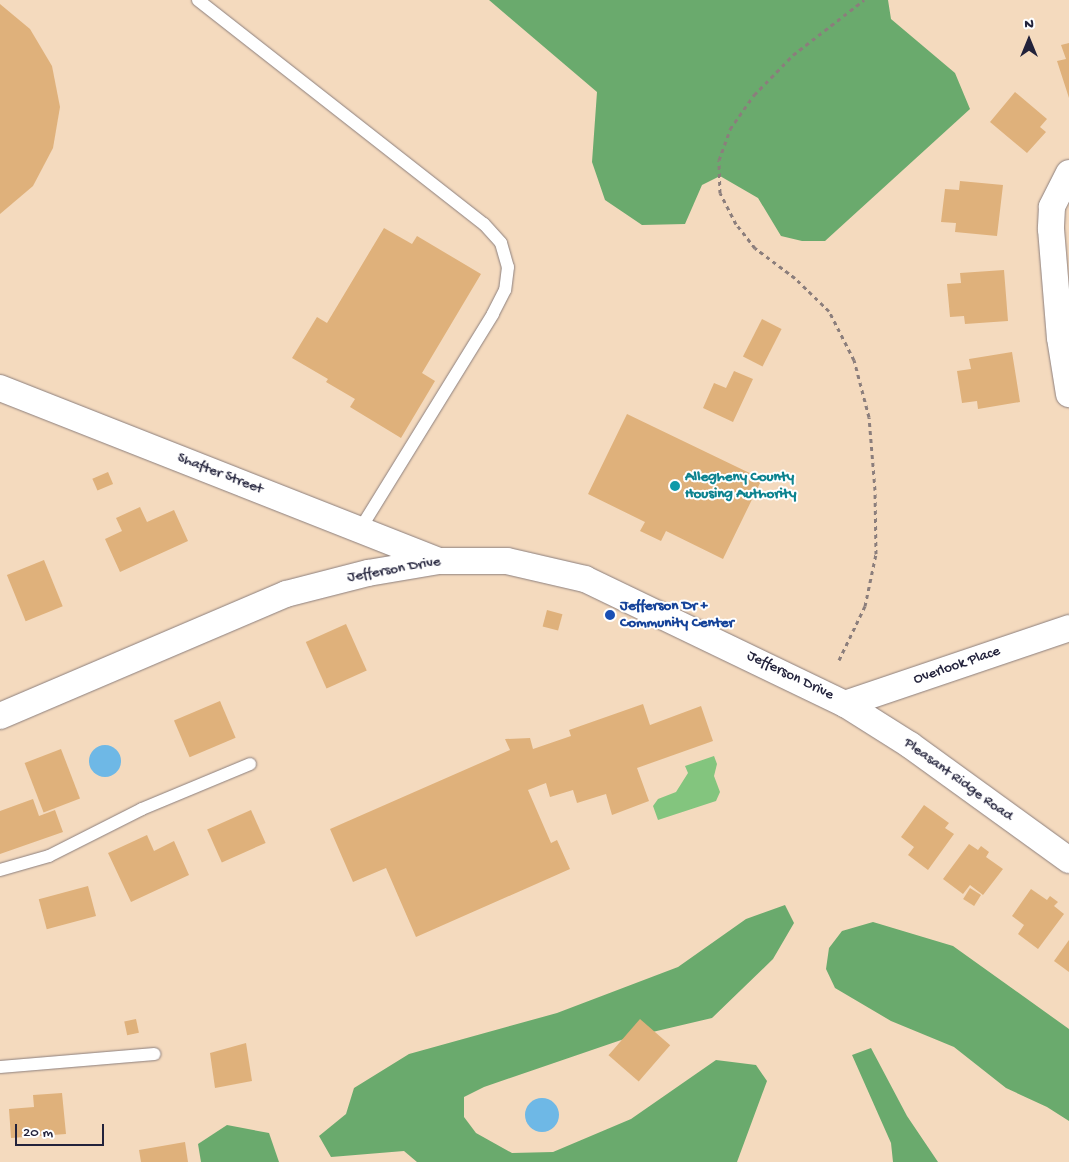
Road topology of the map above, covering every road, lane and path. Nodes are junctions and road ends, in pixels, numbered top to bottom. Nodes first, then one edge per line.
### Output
1 (198, 0) edge
2 (864, 0) edge
3 (1069, 173) edge
4 (0, 388) edge
5 (1069, 394) edge
6 (360, 529) junction
7 (439, 561) junction
8 (1069, 628) edge
9 (839, 660) dead end
10 (845, 704) junction
11 (0, 716) edge
12 (250, 764) dead end
13 (1069, 860) edge
14 (0, 870) edge
15 (154, 1054) dead end
16 (0, 1067) edge

1 - 6 lane
2 - 9 path
3 - 5 street
4 - 6 street, Shafter Street
6 - 7 street, Shafter Street
7 - 10 street, Jefferson Drive
7 - 11 street, Jefferson Drive
8 - 10 street, Overlook Place
10 - 13 street, Pleasant Ridge Road
12 - 14 lane
15 - 16 lane

